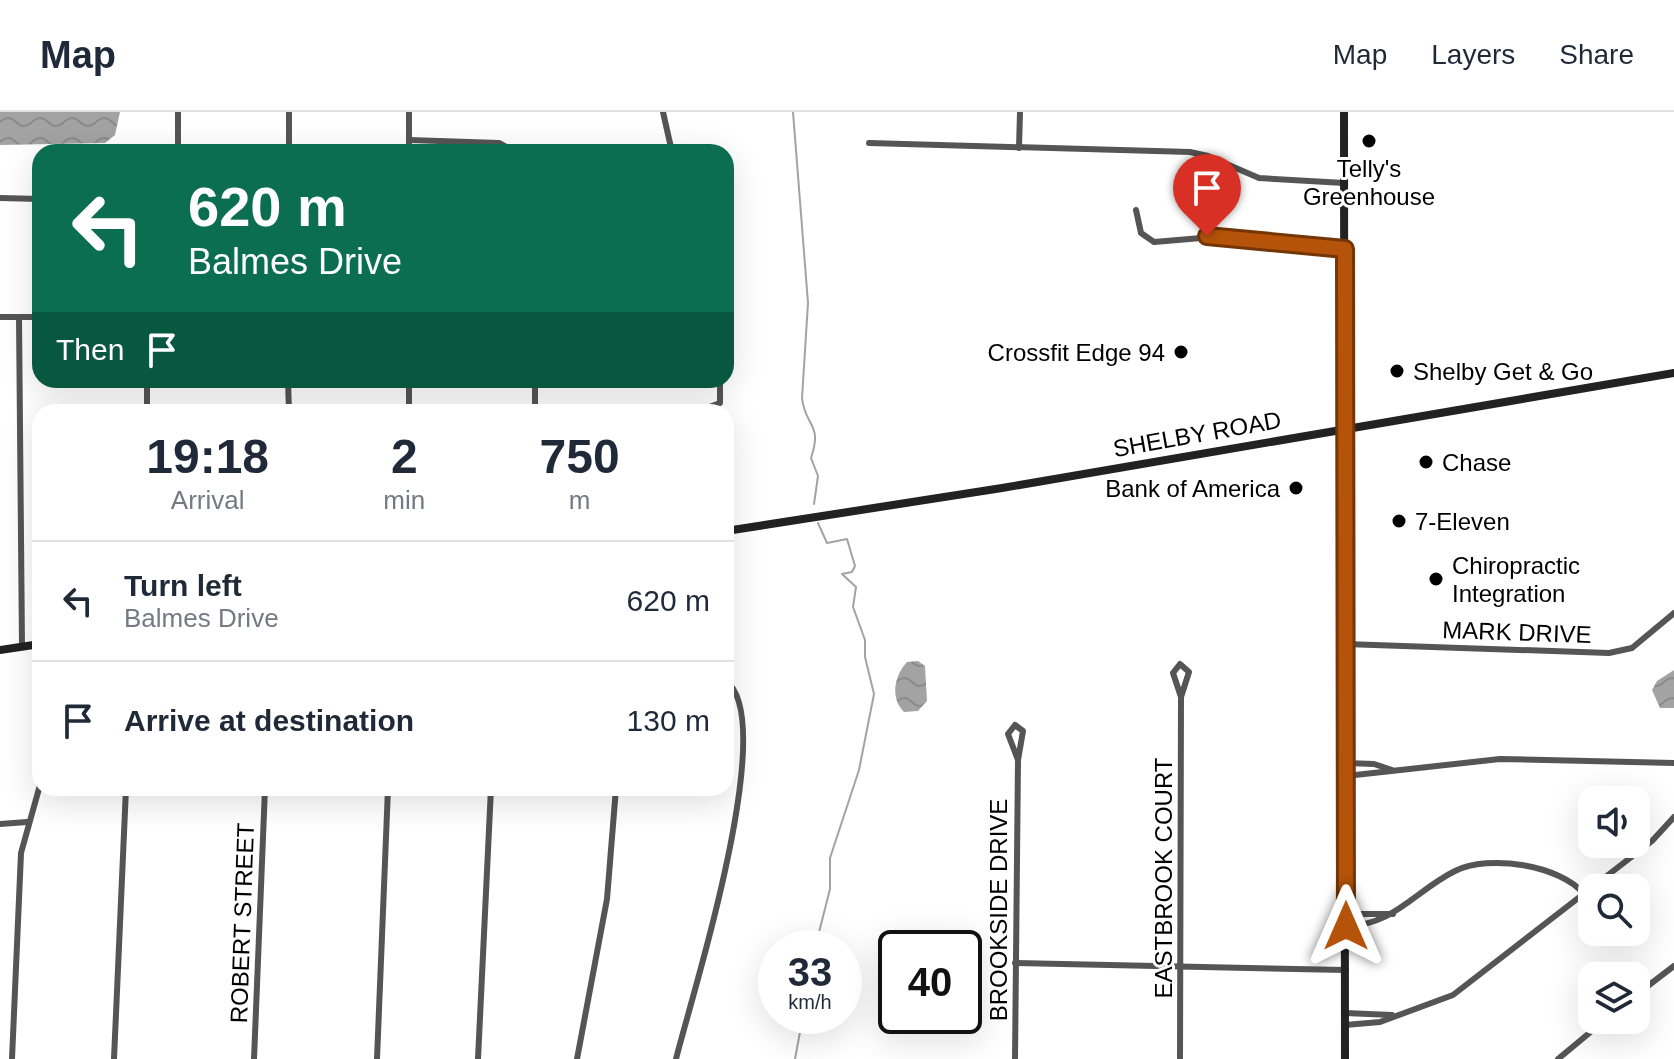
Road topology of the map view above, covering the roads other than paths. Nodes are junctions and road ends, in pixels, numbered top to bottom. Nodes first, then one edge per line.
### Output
1 (178, 112) edge
2 (289, 112) edge
3 (409, 112) edge
4 (663, 112) edge
5 (1020, 112) edge
6 (1344, 112) edge
7 (409, 140) junction
8 (869, 143) dead end
9 (178, 144) edge
10 (289, 144) edge
11 (409, 144) edge
12 (501, 144) edge
13 (670, 144) edge
14 (1019, 148) junction
15 (1344, 183) junction
16 (0, 198) edge
17 (32, 199) edge
18 (1136, 210) dead end
19 (1345, 249) junction
20 (0, 317) edge
21 (19, 317) junction
22 (32, 317) edge
23 (1674, 373) edge
24 (1345, 429) junction
25 (734, 530) edge
26 (1674, 613) edge
27 (1345, 644) junction
28 (32, 645) edge
29 (22, 646) junction
30 (0, 650) edge
31 (734, 690) edge
32 (1181, 697) junction
33 (1018, 760) junction
34 (1346, 763) junction
35 (1674, 763) edge
36 (1395, 771) junction
37 (1346, 776) junction
38 (36, 796) edge
39 (126, 796) edge
40 (265, 796) edge
41 (388, 796) edge
42 (491, 796) edge
43 (615, 796) edge
44 (1674, 817) edge
45 (27, 822) junction
46 (0, 824) edge
47 (1610, 874) edge
48 (1578, 888) edge
49 (1578, 899) edge
50 (1346, 914) junction
51 (1393, 914) junction
52 (1346, 926) junction
53 (1015, 963) junction
54 (1674, 966) edge
55 (1181, 967) junction
56 (1346, 970) junction
57 (1650, 984) edge
58 (1345, 1013) junction
59 (1396, 1016) junction
60 (1345, 1025) junction
61 (1588, 1034) edge
62 (12, 1059) edge
63 (114, 1059) edge
64 (254, 1059) edge
65 (377, 1059) edge
66 (478, 1059) edge
67 (577, 1059) edge
68 (676, 1059) edge
69 (1015, 1059) edge
70 (1180, 1059) edge
71 (1345, 1059) edge
72 (1558, 1059) edge

1 - 9 street
2 - 10 street
3 - 7 street
4 - 13 street
5 - 14 street
6 - 15 street
7 - 11 street
7 - 12 street
8 - 14 street
14 - 15 street
15 - 19 street
16 - 17 street
18 - 19 street
19 - 24 street
20 - 21 street
21 - 22 street
21 - 29 street
23 - 24 street, SHELBY ROAD
24 - 25 street, SHELBY ROAD
24 - 27 street
26 - 27 street, MARK DRIVE
27 - 34 street
28 - 29 street
29 - 30 street
31 - 68 street
32 - 32 street, EASTBROOK COURT
32 - 55 street, EASTBROOK COURT
33 - 33 street, BROOKSIDE DRIVE
33 - 53 street, BROOKSIDE DRIVE
34 - 36 street
34 - 37 street
35 - 36 street
36 - 37 street
37 - 50 street
38 - 45 street
39 - 63 street
40 - 64 street, ROBERT STREET
41 - 65 street
42 - 66 street
43 - 67 street
44 - 47 street
45 - 46 street
45 - 62 street
48 - 51 street
49 - 59 street
50 - 51 street
50 - 52 street
51 - 52 street
52 - 56 street
53 - 55 street
53 - 69 street, BROOKSIDE DRIVE
54 - 57 street
55 - 56 street
55 - 70 street, EASTBROOK COURT
56 - 58 street
58 - 59 street
58 - 60 street
59 - 60 street
60 - 71 street
61 - 72 street

